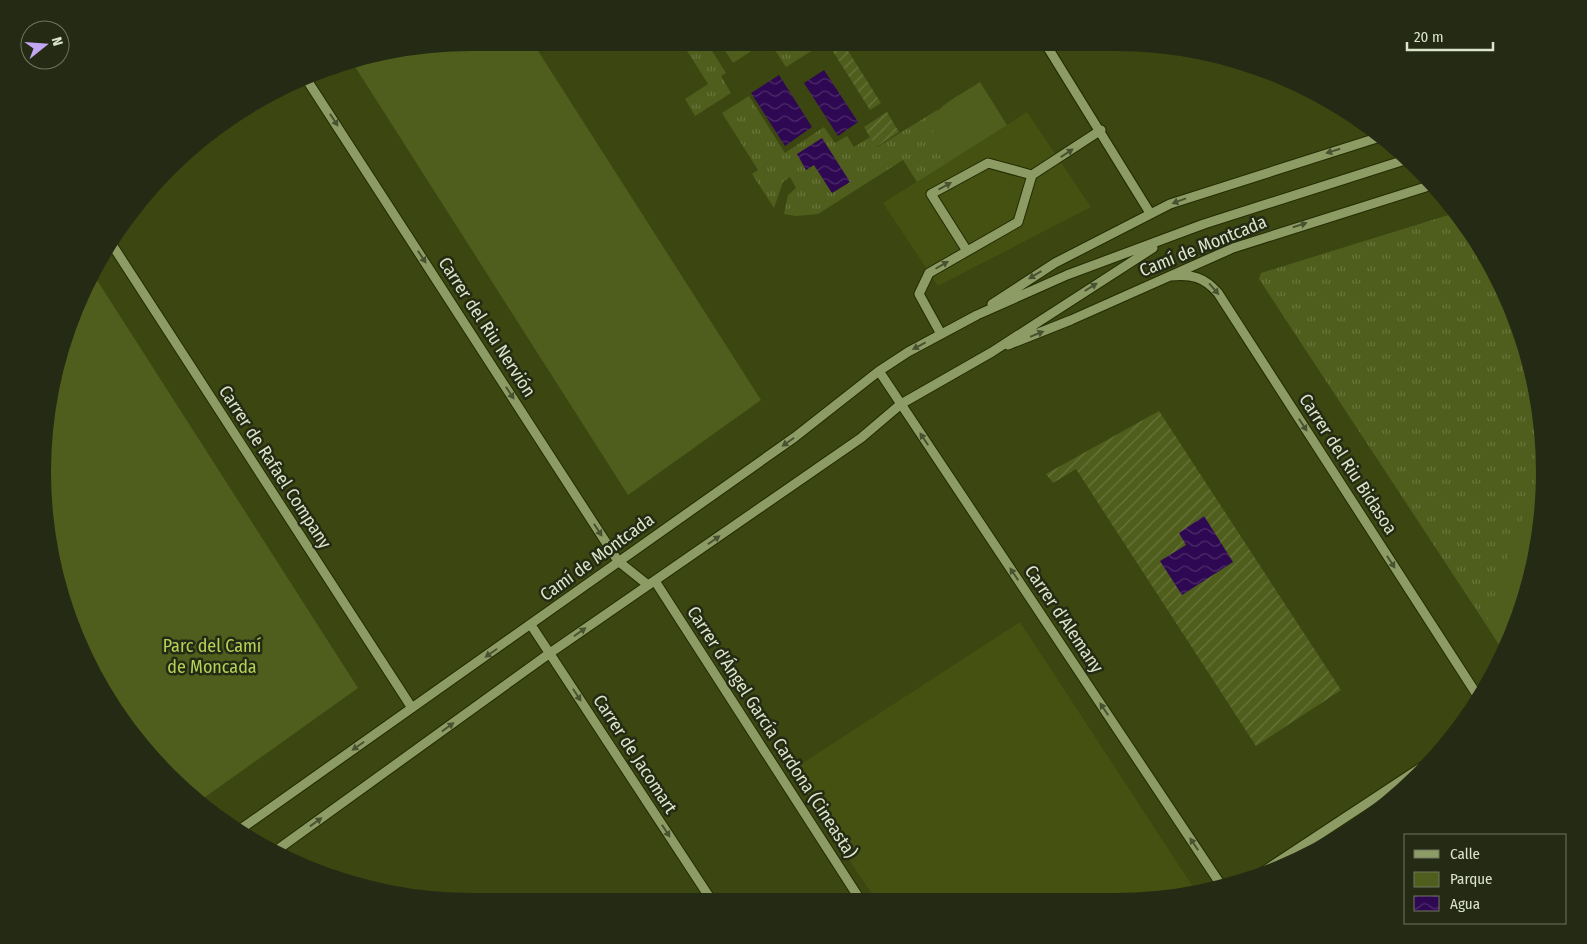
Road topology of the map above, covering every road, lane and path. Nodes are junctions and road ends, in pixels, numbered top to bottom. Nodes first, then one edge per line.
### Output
1 (1050, 51) edge
2 (309, 84) edge
3 (1101, 130) junction
4 (1372, 139) edge
5 (1399, 162) edge
6 (1032, 175) junction
7 (1424, 187) edge
8 (1150, 213) junction
9 (1168, 238) junction
10 (115, 250) edge
11 (967, 251) junction
12 (1171, 276) junction
13 (977, 315) junction
14 (941, 334) junction
15 (992, 352) junction
16 (879, 371) junction
17 (901, 404) junction
18 (618, 561) junction
19 (651, 583) junction
20 (531, 624) junction
21 (550, 653) junction
22 (1474, 690) edge
23 (412, 708) junction
24 (1399, 782) edge
25 (245, 826) edge
26 (281, 846) edge
27 (1288, 855) edge
28 (1217, 880) edge
29 (707, 893) edge
30 (856, 893) edge

1 - 3 street
2 -> 18 street, Carrer del Riu Nervión
6 -> 3 street
3 - 8 street
4 -> 8 street, Camí de Montcada
5 - 9 street, Camí de Montcada
6 - 11 street
11 -> 6 street
12 -> 7 street, Camí de Montcada
8 -> 13 street, Camí de Montcada
9 - 13 street, Camí de Montcada
15 -> 9 street, Camí de Montcada
10 - 23 street, Carrer de Rafael Company
14 -> 11 street
15 -> 12 street, Camí de Montcada
12 -> 22 street, Carrer del Riu Bidasoa
13 - 14 street, Camí de Montcada
14 -> 16 street, Camí de Montcada
15 - 17 street, Camí de Montcada
16 - 17 street, Carrer d'Alemany
16 -> 18 street, Camí de Montcada
19 -> 17 street, Camí de Montcada
28 -> 17 street, Carrer d'Alemany
18 - 19 street, Carrer del Riu Nervión
18 - 20 street, Camí de Montcada
21 -> 19 street, Camí de Montcada
19 - 30 street, Carrer d'Ángel García Cardona (Cineasta)
20 - 21 street, Carrer de Jacomart
20 -> 23 street, Camí de Montcada
26 -> 21 street, Camí de Montcada
21 -> 29 street, Carrer de Jacomart
23 -> 25 street, Camí de Montcada
24 - 27 street

